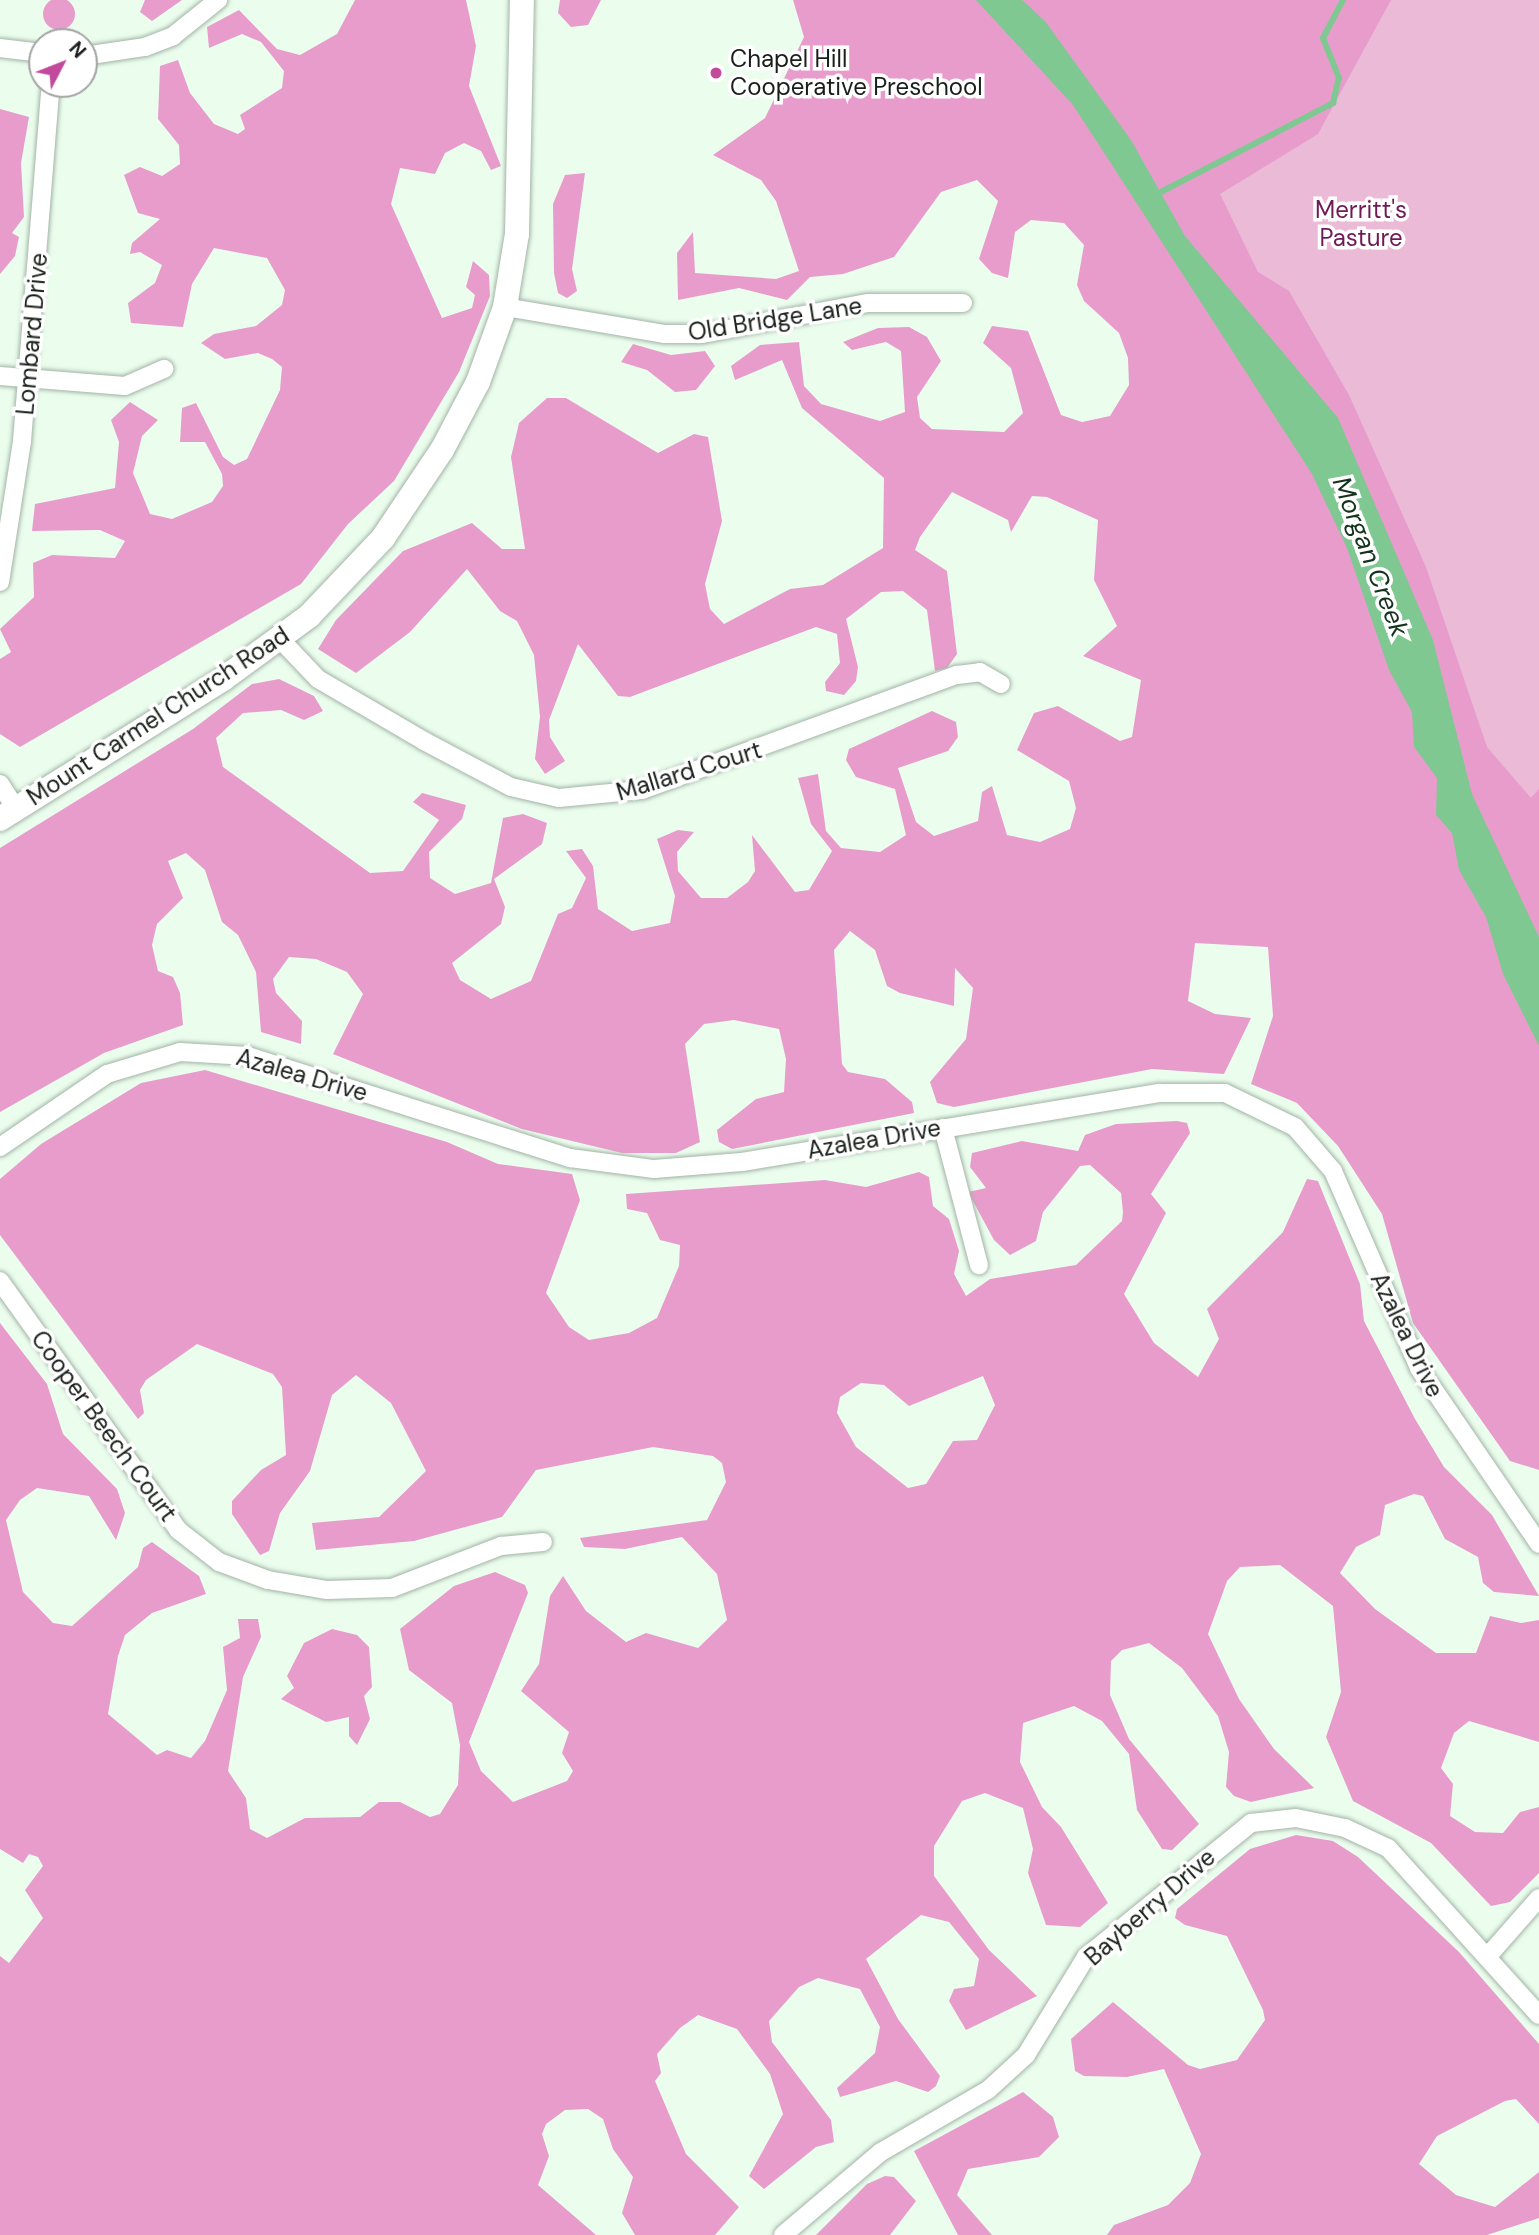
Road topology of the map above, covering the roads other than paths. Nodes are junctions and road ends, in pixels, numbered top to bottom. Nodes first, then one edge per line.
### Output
1 (218, 0) edge
2 (522, 0) edge
3 (0, 48) edge
4 (28, 51) edge
5 (98, 54) edge
6 (50, 98) edge
7 (963, 303) dead end
8 (505, 307) junction
9 (164, 369) dead end
10 (0, 376) edge
11 (28, 378) junction
12 (0, 582) edge
13 (280, 639) junction
14 (1001, 684) dead end
15 (0, 784) edge
16 (8, 814) edge
17 (943, 1128) junction
18 (0, 1147) edge
19 (979, 1265) dead end
20 (0, 1281) edge
21 (543, 1542) dead end
22 (1539, 1544) edge
23 (1539, 1898) edge
24 (1488, 1955) junction
25 (1539, 2015) edge
26 (783, 2235) edge

1 - 5 street
2 - 8 main road, Mount Carmel Church Road
3 - 4 street
6 - 11 street, Lombard Drive
7 - 8 street, Old Bridge Lane
8 - 13 main road, Mount Carmel Church Road
9 - 11 street
10 - 11 street
11 - 12 street, Lombard Drive
13 - 14 street, Mallard Court
13 - 16 main road, Mount Carmel Church Road
15 - 16 street
17 - 18 street, Azalea Drive
17 - 19 street
17 - 22 street, Azalea Drive
20 - 21 street, Cooper Beech Court
23 - 24 street
24 - 25 street, Bayberry Drive
24 - 26 street, Bayberry Drive

